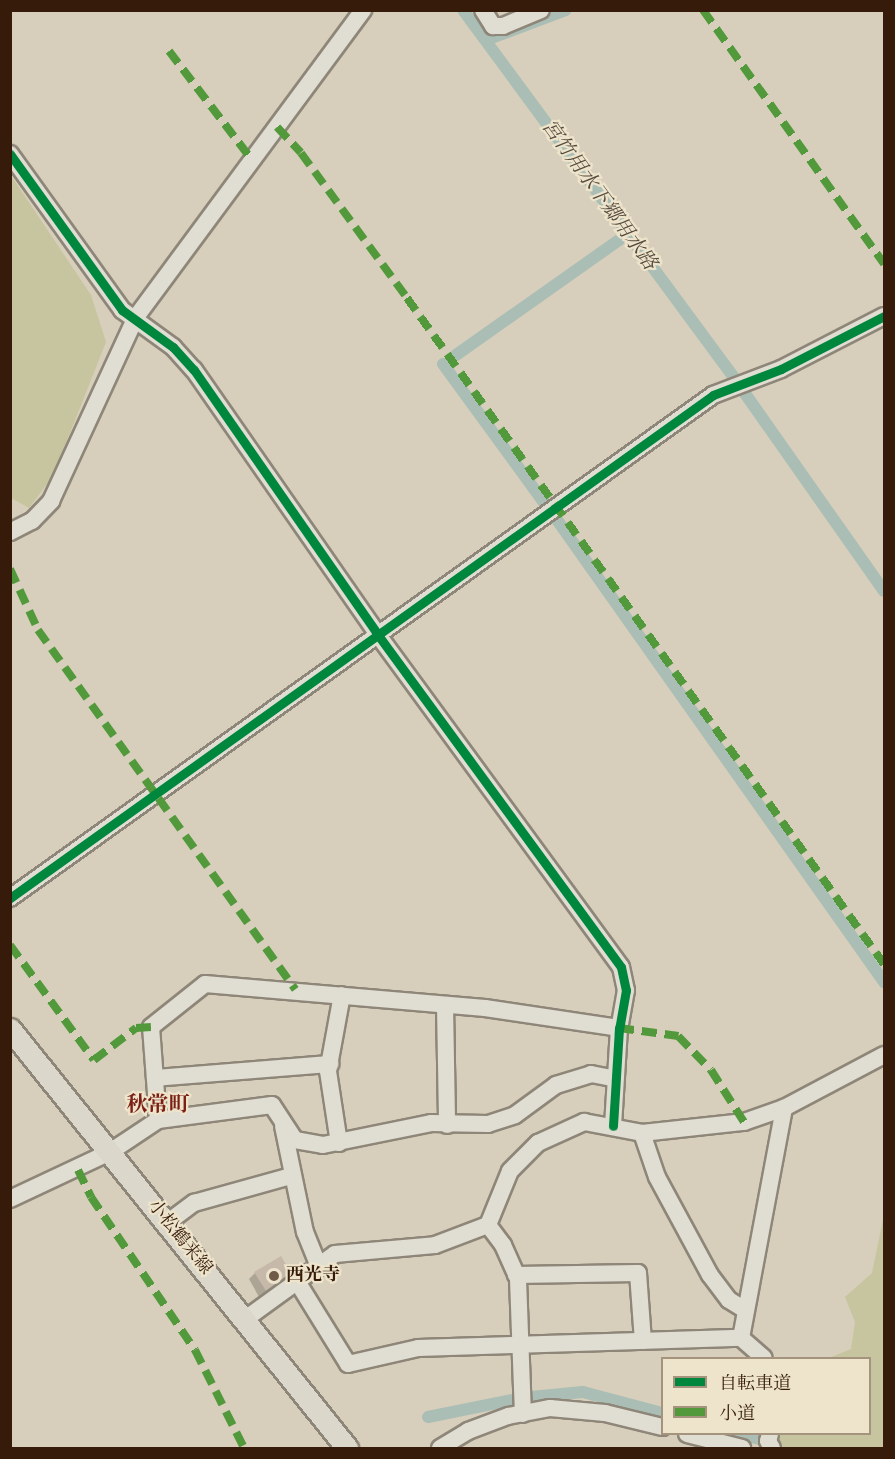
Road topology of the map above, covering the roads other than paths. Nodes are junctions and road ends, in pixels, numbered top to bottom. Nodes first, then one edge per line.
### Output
1 (363, 10) edge
2 (483, 10) edge
3 (542, 10) edge
4 (10, 154) edge
5 (135, 316) junction
6 (885, 316) edge
7 (10, 532) edge
8 (378, 635) junction
9 (10, 898) edge
10 (342, 995) junction
11 (445, 1005) junction
12 (619, 1028) junction
13 (10, 1029) edge
14 (885, 1055) edge
15 (330, 1064) junction
16 (155, 1078) junction
17 (616, 1079) junction
18 (784, 1108) junction
19 (158, 1120) junction
20 (283, 1122) junction
21 (447, 1125) junction
22 (614, 1126) junction
23 (642, 1133) junction
24 (339, 1143) junction
25 (110, 1152) junction
26 (291, 1176) junction
27 (10, 1199) edge
28 (167, 1223) junction
29 (488, 1225) junction
30 (319, 1267) junction
31 (516, 1275) junction
32 (298, 1283) junction
33 (746, 1310) junction
34 (244, 1320) junction
35 (741, 1338) junction
36 (642, 1341) junction
37 (522, 1345) junction
38 (762, 1357) edge
39 (523, 1414) junction
40 (661, 1427) edge
41 (691, 1435) edge
42 (347, 1449) edge
43 (440, 1449) edge
44 (742, 1449) edge

1 - 5 street
2 - 3 street
4 - 5 street
5 - 7 street
5 - 8 street
6 - 8 street
8 - 9 street
8 - 12 street
10 - 11 street
10 - 15 street
10 - 16 street
11 - 12 street
11 - 21 street
12 - 17 street
13 - 25 main road, 小松鶴来線
14 - 18 street
15 - 16 street
15 - 24 street
16 - 19 street
17 - 21 street
17 - 22 street
18 - 23 street
18 - 33 street
19 - 20 street
19 - 25 street
20 - 24 street
20 - 26 street
21 - 24 street
22 - 23 street
22 - 29 street
23 - 33 street
25 - 27 street
25 - 28 main road, 小松鶴来線
26 - 28 street
26 - 30 street
28 - 34 main road, 小松鶴来線
29 - 30 street
29 - 31 street
30 - 32 street
31 - 36 street
31 - 37 street
32 - 34 street
32 - 37 street
33 - 35 street
34 - 42 main road, 小松鶴来線
35 - 36 street
35 - 38 street
36 - 37 street
37 - 39 street
39 - 40 street
39 - 43 street
41 - 44 street

